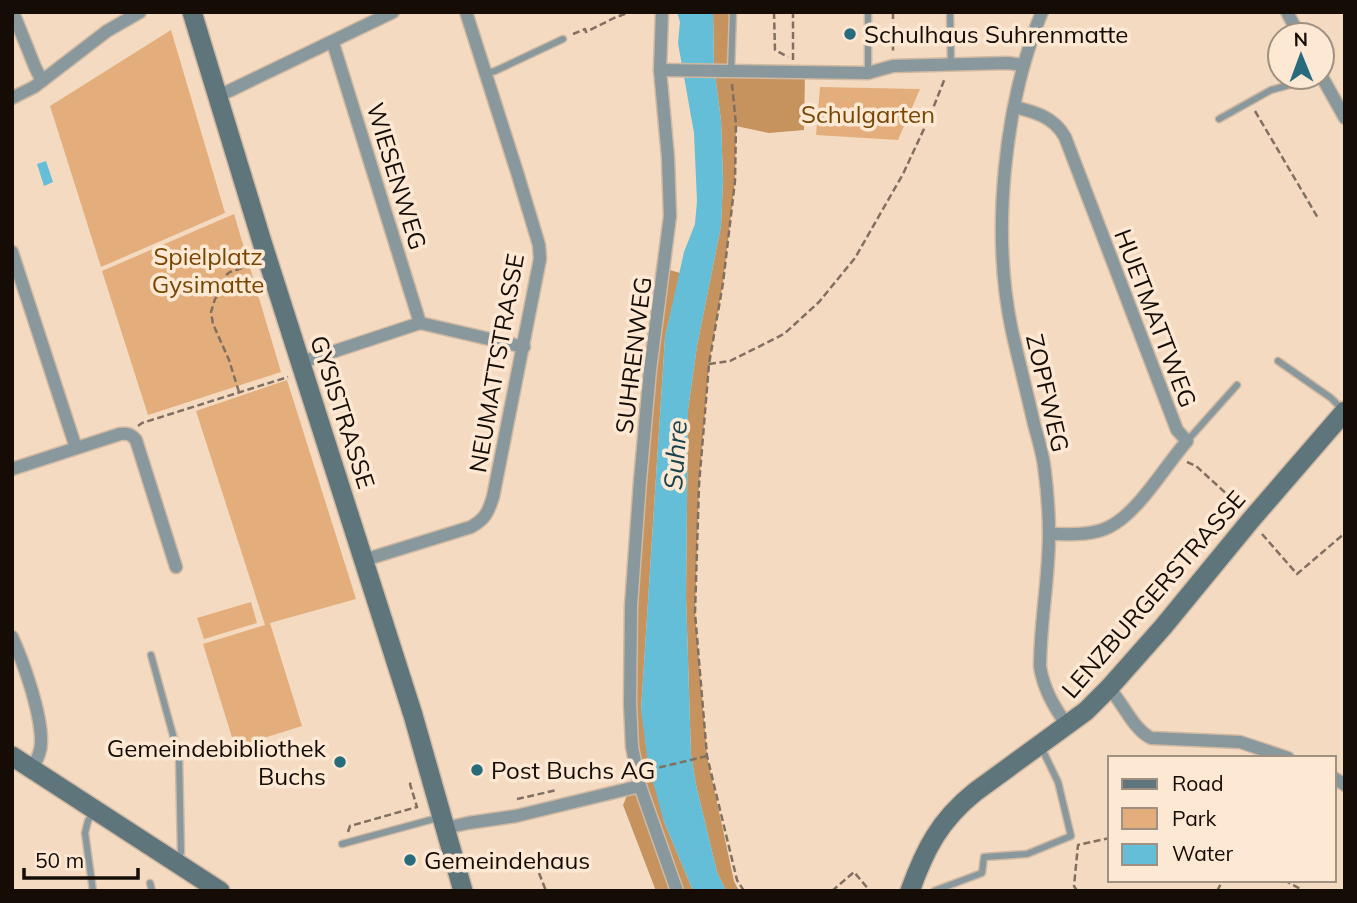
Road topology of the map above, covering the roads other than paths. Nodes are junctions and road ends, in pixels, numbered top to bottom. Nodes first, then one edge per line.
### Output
1 (13, 12) edge
2 (140, 12) edge
3 (192, 12) edge
4 (466, 12) edge
5 (662, 12) edge
6 (733, 12) edge
7 (868, 12) edge
8 (950, 12) edge
9 (1042, 12) edge
10 (390, 13) edge
11 (563, 39) dead end
12 (333, 43) junction
13 (951, 65) junction
14 (1023, 65) junction
15 (666, 71) junction
16 (731, 71) junction
17 (486, 73) junction
18 (868, 73) junction
19 (42, 81) junction
20 (1269, 91) edge
21 (1330, 91) edge
22 (218, 95) junction
23 (12, 99) edge
24 (1014, 107) junction
25 (1345, 118) edge
26 (1220, 119) dead end
27 (12, 252) edge
28 (421, 323) junction
29 (524, 346) junction
30 (1278, 361) dead end
31 (296, 369) junction
32 (1237, 385) dead end
33 (1345, 411) edge
34 (1187, 441) junction
35 (75, 448) junction
36 (12, 469) edge
37 (1049, 534) junction
38 (363, 560) junction
39 (176, 567) dead end
40 (12, 637) edge
41 (151, 655) dead end
42 (1109, 688) junction
43 (1067, 726) junction
44 (1040, 745) junction
45 (12, 756) edge
46 (1282, 756) edge
47 (32, 769) junction
48 (639, 779) junction
49 (95, 810) junction
50 (444, 822) junction
51 (342, 844) road end
52 (176, 863) junction
53 (93, 891) edge
54 (220, 891) edge
55 (463, 891) edge
56 (677, 891) edge
57 (910, 891) edge
58 (934, 891) edge

1 - 19 street
2 - 19 street
3 - 22 street, GYSISTRASSE
4 - 17 street, NEUMATTSTRASSE
5 - 15 street, SUHRENWEG
6 - 16 lane
7 - 18 lane
8 - 13 lane
9 - 14 street, ZOPFWEG
10 - 12 street
11 - 17 lane
12 - 22 street
12 - 28 street, WIESENWEG
13 - 14 street
13 - 18 street
14 - 24 street, ZOPFWEG
15 - 16 street
15 - 48 street, SUHRENWEG
16 - 18 street
17 - 29 street, NEUMATTSTRASSE
19 - 23 street
20 - 26 lane
21 - 25 street
22 - 31 street, GYSISTRASSE
24 - 34 street, HUETMATTWEG
24 - 37 street, ZOPFWEG
27 - 35 street
28 - 29 street
28 - 31 street
29 - 38 street, NEUMATTSTRASSE
30 - 33 lane
31 - 38 street, GYSISTRASSE
32 - 34 lane
33 - 42 street, LENZBURGERSTRASSE
34 - 37 street, HUETMATTWEG
35 - 36 street
35 - 39 street
37 - 43 street, ZOPFWEG
38 - 50 street, GYSISTRASSE
40 - 47 street
41 - 52 lane
42 - 43 street, LENZBURGERSTRASSE
42 - 46 street
43 - 44 street, LENZBURGERSTRASSE
44 - 57 street, LENZBURGERSTRASSE
44 - 58 lane
45 - 47 street
47 - 49 street
48 - 50 street
48 - 56 street
49 - 52 street
49 - 53 lane
50 - 51 lane
50 - 55 street, GYSISTRASSE
52 - 54 street

